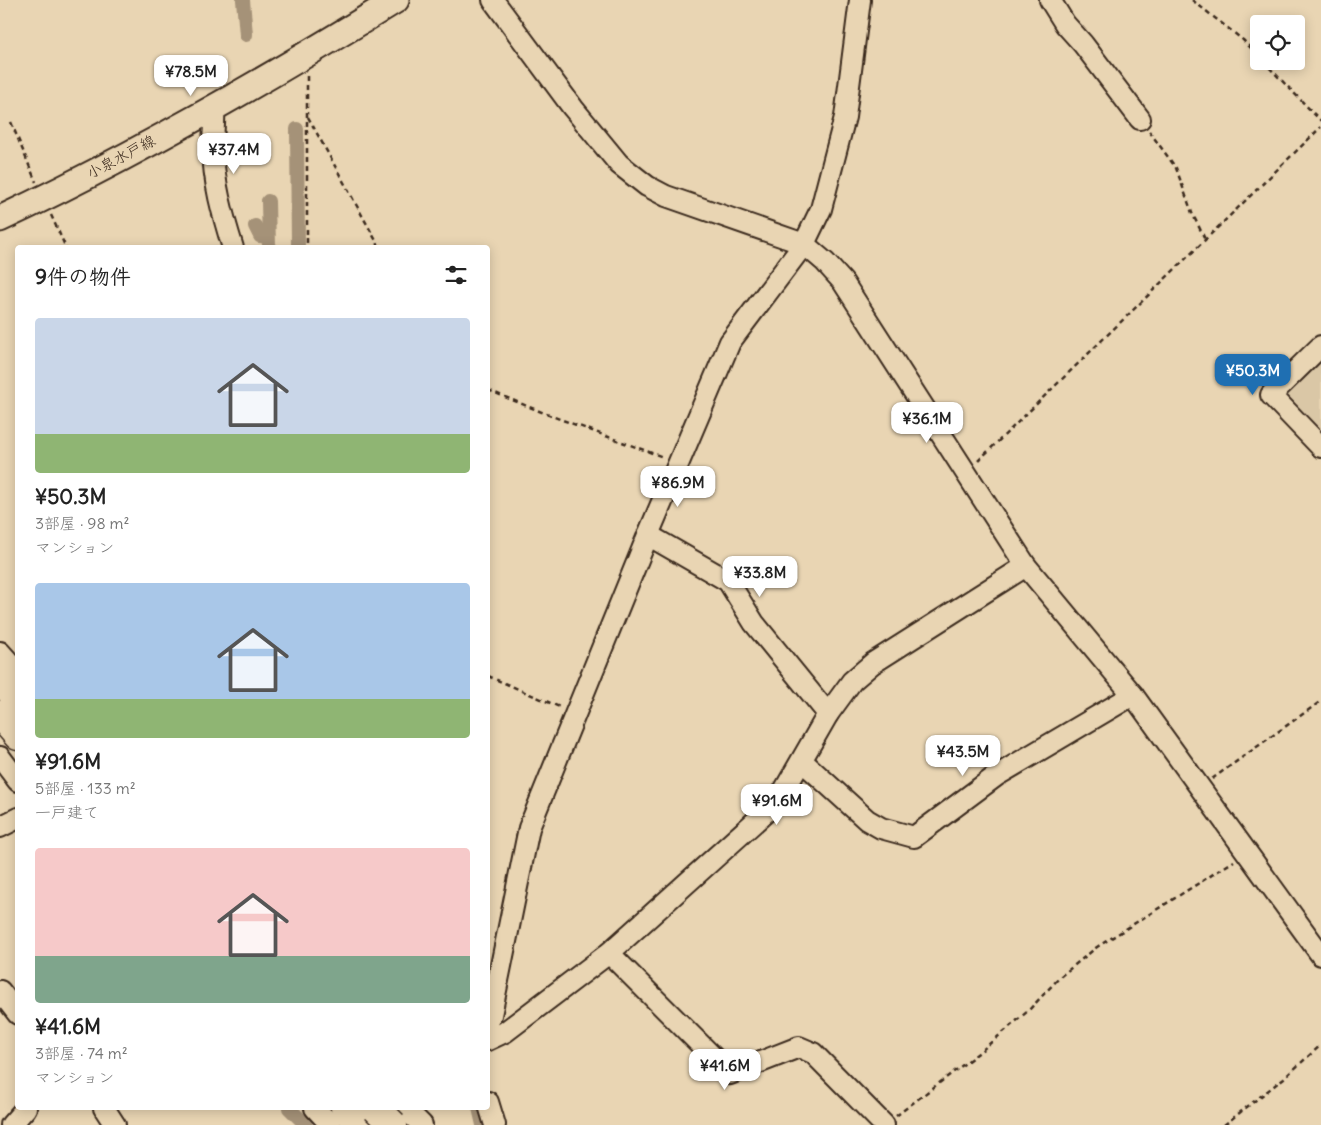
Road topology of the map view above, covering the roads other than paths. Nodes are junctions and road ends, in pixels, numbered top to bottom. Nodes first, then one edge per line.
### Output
1 (396, 0) edge
2 (492, 0) edge
3 (860, 0) edge
4 (1050, 0) edge
5 (214, 108) junction
6 (1140, 119) road end
7 (0, 219) edge
8 (804, 244) junction
9 (232, 245) edge
10 (1321, 346) edge
11 (1321, 447) edge
12 (648, 535) junction
13 (1026, 566) junction
14 (0, 652) edge
15 (15, 669) edge
16 (0, 680) edge
17 (1133, 695) junction
18 (15, 697) edge
19 (828, 714) junction
20 (0, 715) edge
21 (15, 732) edge
22 (0, 757) edge
23 (802, 761) junction
24 (15, 777) edge
25 (15, 820) edge
26 (0, 827) edge
27 (609, 952) junction
28 (1321, 956) edge
29 (0, 991) edge
30 (15, 1010) edge
31 (490, 1018) edge
32 (490, 1039) edge
33 (490, 1109) edge
34 (24, 1110) edge
35 (105, 1110) edge
36 (317, 1110) edge
37 (347, 1110) edge
38 (378, 1110) edge
39 (403, 1110) edge
40 (407, 1110) edge
41 (888, 1122) edge
42 (11, 1125) edge
43 (115, 1125) edge
44 (331, 1125) edge
45 (362, 1125) edge
46 (384, 1125) edge
47 (392, 1125) edge
48 (422, 1125) edge
49 (495, 1125) edge

1 - 5 main road, 小泉水戸線
2 - 8 street
3 - 8 street
4 - 6 street
5 - 7 main road, 小泉水戸線
5 - 9 street
8 - 12 street
8 - 13 street
10 - 11 street
12 - 19 street
12 - 31 street
13 - 17 street
13 - 19 street
14 - 15 street
16 - 18 highway
17 - 23 street
17 - 28 street
19 - 23 street
20 - 21 highway
22 - 24 street
23 - 27 street
25 - 26 street
27 - 32 street
27 - 41 street
29 - 30 street
33 - 49 street
34 - 42 street
35 - 43 street
36 - 44 street
37 - 45 highway
38 - 47 highway, bridge
39 - 46 street
40 - 48 street

